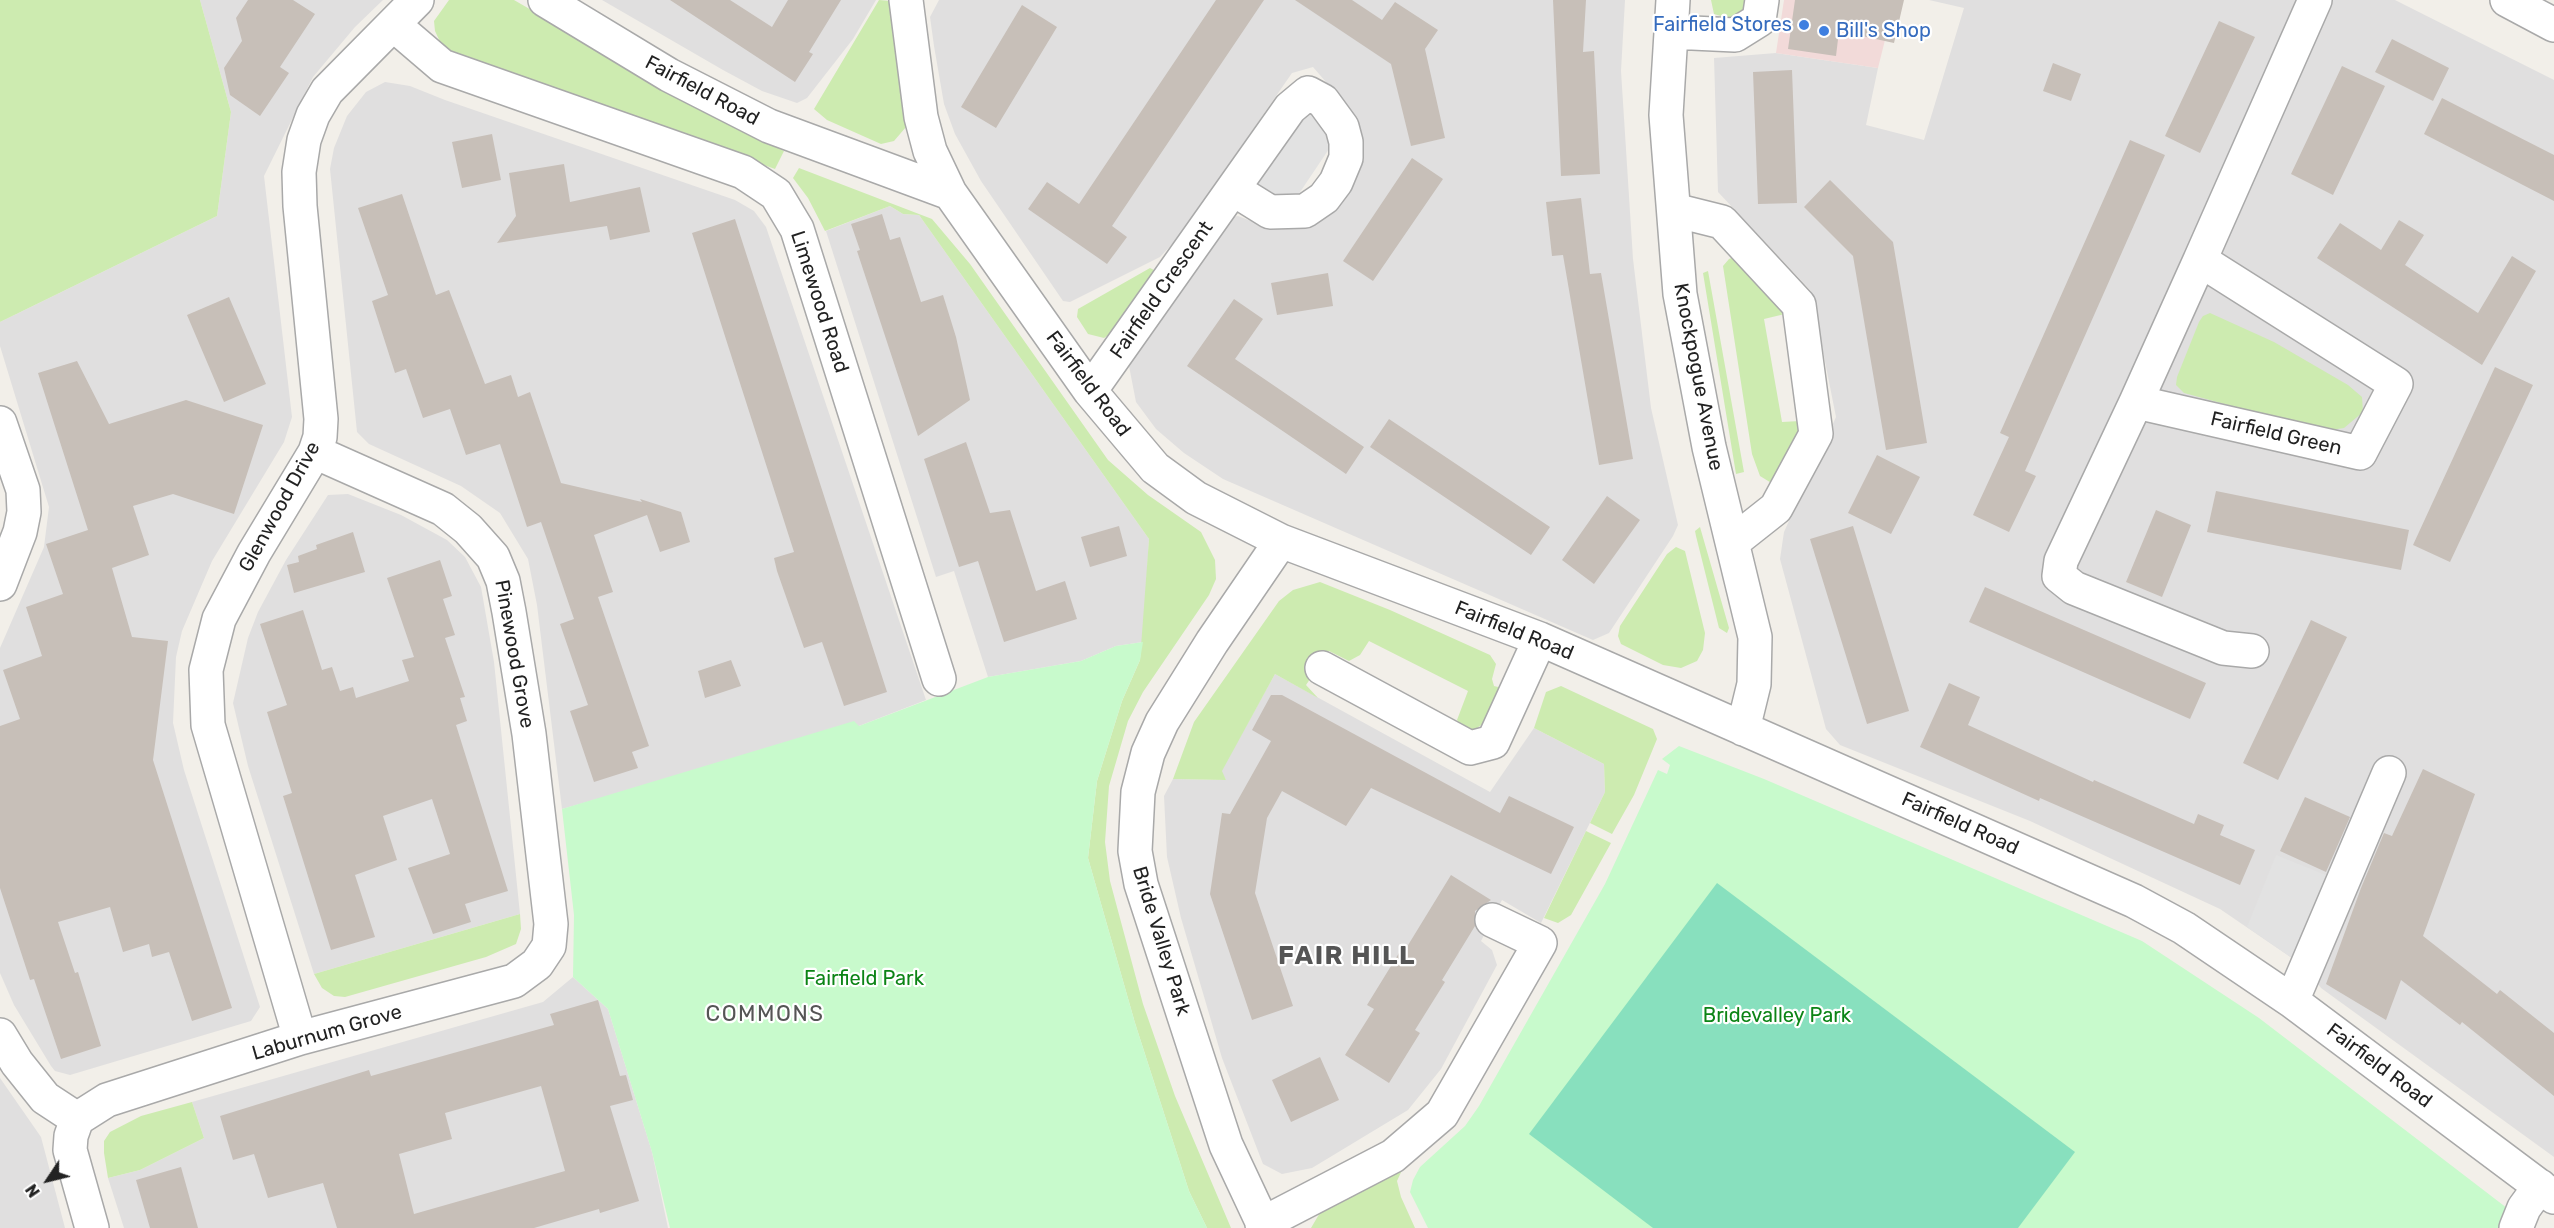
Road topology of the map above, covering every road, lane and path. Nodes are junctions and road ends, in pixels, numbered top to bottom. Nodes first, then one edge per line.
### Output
1 (417, 0) edge
2 (544, 0) edge
3 (1673, 0) edge
4 (1761, 0) edge
5 (2315, 0) edge
6 (2507, 0) edge
7 (910, 5) edge
8 (394, 25) junction
9 (2554, 25) edge
10 (1671, 32) junction
11 (1233, 189) dead end
12 (950, 193) junction
13 (1674, 210) junction
14 (2200, 260) junction
15 (1090, 391) junction
16 (2136, 402) junction
17 (0, 423) edge
18 (315, 452) junction
19 (1281, 541) junction
20 (1733, 542) junction
21 (0, 584) edge
22 (1540, 639) junction
23 (2252, 651) dead end
24 (1322, 668) dead end
25 (939, 679) dead end
26 (1743, 729) junction
27 (2389, 773) dead end
28 (1492, 920) dead end
29 (551, 924) joint
30 (2292, 1001) junction
31 (0, 1035) edge
32 (300, 1038) junction
33 (77, 1119) junction
34 (2547, 1192) edge
35 (1264, 1226) edge
36 (92, 1228) edge
37 (2516, 1228) edge

1 - 8 street, Glenwood Drive
2 - 12 street, Fairfield Road
3 - 10 street, Knockpogue Avenue
4 - 10 street
5 - 14 street
6 - 9 street
7 - 12 street
8 - 18 street, Glenwood Drive
8 - 25 street, Limewood Road
10 - 13 street, Knockpogue Avenue
11 - 15 street, Fairfield Crescent
12 - 15 street, Fairfield Road
13 - 20 street, Knockpogue Avenue
13 - 20 street
14 - 16 street
14 - 16 street, Fairfield Green
15 - 19 street, Fairfield Road
16 - 23 street
17 - 21 street
18 - 29 street, Pinewood Grove
18 - 32 street, Glenwood Drive
19 - 22 street, Fairfield Road
19 - 35 street, Bride Valley Park
20 - 26 street, Knockpogue Avenue
22 - 24 street
22 - 26 street, Fairfield Road
26 - 30 street, Fairfield Road
27 - 30 street
28 - 35 street, Bride Valley Park
29 - 32 street, Laburnum Grove
30 - 34 street, Fairfield Road
31 - 33 street
32 - 33 street, Laburnum Grove
33 - 36 street
34 - 37 street

